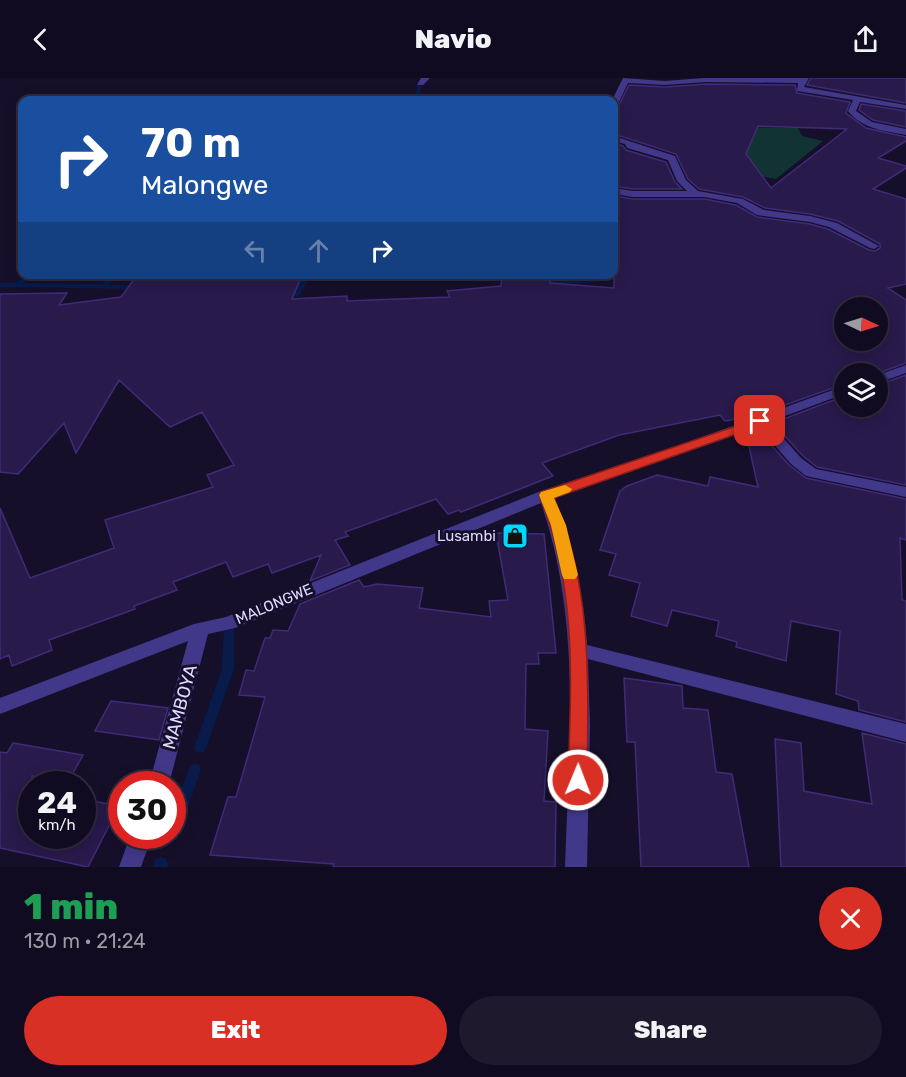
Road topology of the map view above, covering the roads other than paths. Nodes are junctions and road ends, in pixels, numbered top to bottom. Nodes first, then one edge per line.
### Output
1 (803, 79) edge
2 (626, 80) edge
3 (618, 96) edge
4 (857, 99) junction
5 (906, 107) edge
6 (906, 132) edge
7 (618, 140) edge
8 (618, 192) edge
9 (695, 194) junction
10 (874, 246) dead end
11 (906, 369) edge
12 (888, 375) edge
13 (834, 394) edge
14 (760, 421) junction
15 (906, 492) edge
16 (546, 495) junction
17 (200, 629) junction
18 (580, 650) junction
19 (0, 706) edge
20 (906, 733) edge
21 (162, 771) edge
22 (136, 849) edge
23 (130, 867) edge
24 (576, 867) edge

1 - 2 street
1 - 4 street
2 - 3 street
4 - 5 street
4 - 6 street
7 - 9 street
8 - 9 street
9 - 10 street
11 - 12 street
13 - 14 street, MALONGWE
14 - 15 street
14 - 16 street, MALONGWE
16 - 17 street, MALONGWE
16 - 18 street
17 - 19 street, MALONGWE
17 - 21 street, MAMBOYA
18 - 20 street
18 - 24 street
22 - 23 street

